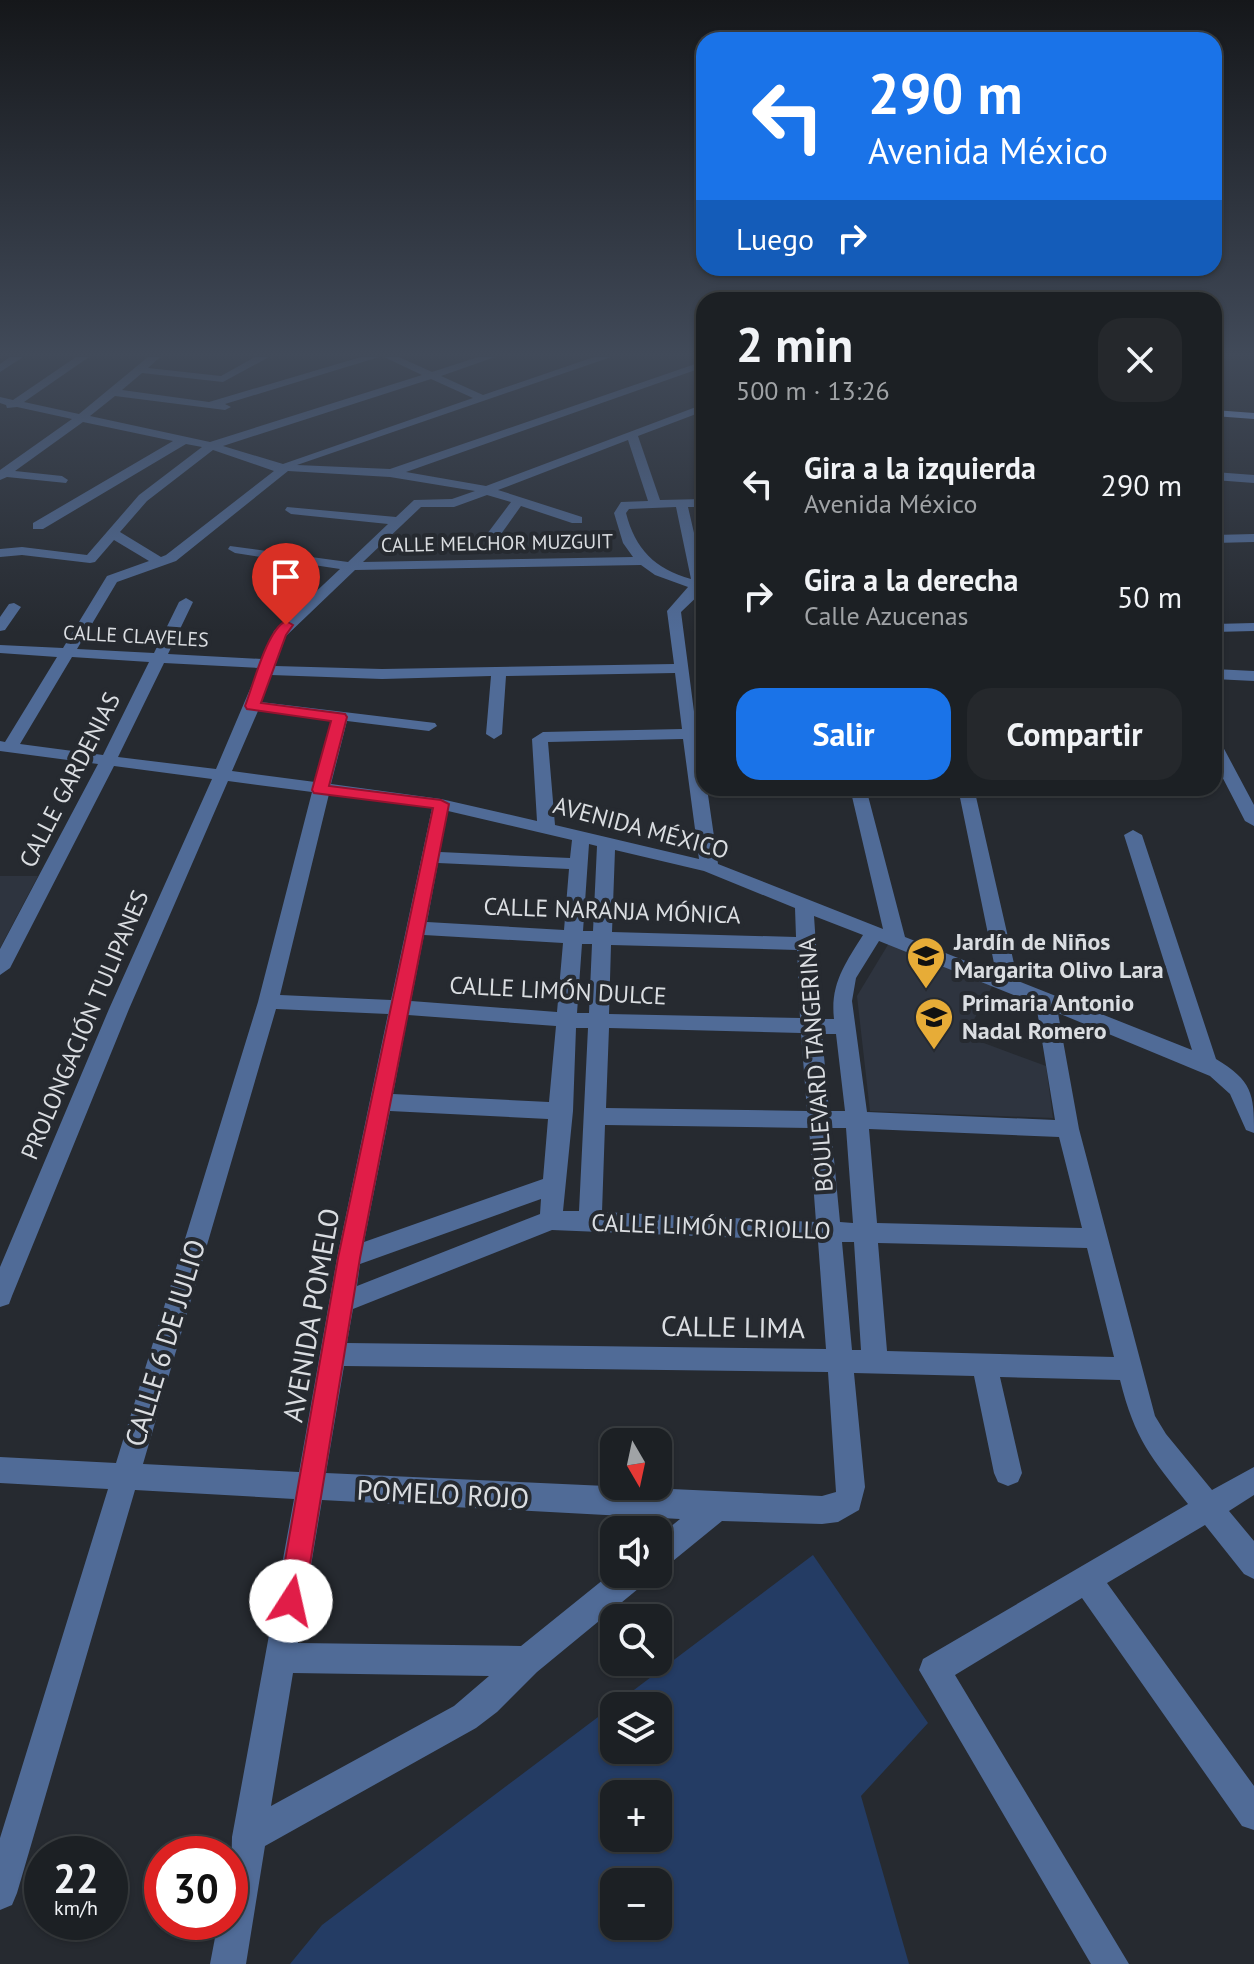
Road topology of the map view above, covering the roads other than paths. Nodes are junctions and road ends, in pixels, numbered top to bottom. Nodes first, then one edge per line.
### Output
1 (39, 449) edge
2 (174, 449) edge
3 (206, 449) edge
4 (218, 449) edge
5 (333, 449) edge
6 (460, 449) edge
7 (596, 449) edge
8 (637, 449) edge
9 (282, 469) junction
10 (1, 471) edge
11 (390, 473) junction
12 (1222, 477) edge
13 (1254, 479) edge
14 (62, 480) dead end
15 (488, 490) junction
16 (125, 491) junction
17 (518, 501) junction
18 (681, 503) junction
19 (696, 503) edge
20 (655, 504) junction
21 (291, 510) dead end
22 (577, 520) dead end
23 (397, 521) junction
24 (38, 526) dead end
25 (112, 533) junction
26 (491, 538) dead end
27 (1254, 538) edge
28 (1222, 539) edge
29 (235, 549) dead end
30 (2, 553) edge
31 (645, 561) junction
32 (159, 562) junction
33 (349, 566) junction
34 (696, 568) edge
35 (696, 584) edge
36 (696, 589) edge
37 (186, 602) dead end
38 (14, 607) dead end
39 (0, 627) edge
40 (1254, 627) edge
41 (1222, 628) edge
42 (0, 649) edge
43 (67, 652) junction
44 (160, 656) junction
45 (268, 667) junction
46 (682, 668) junction
47 (499, 673) junction
48 (1222, 674) edge
49 (1254, 676) edge
50 (252, 706) junction
51 (340, 717) junction
52 (429, 726) dead end
53 (494, 734) dead end
54 (691, 734) junction
55 (5, 747) edge
56 (109, 759) junction
57 (1222, 760) edge
58 (696, 771) edge
59 (220, 775) junction
60 (320, 790) junction
61 (699, 796) edge
62 (859, 796) edge
63 (968, 796) edge
64 (441, 804) junction
65 (1253, 816) edge
66 (546, 827) junction
67 (1133, 835) dead end
68 (581, 836) junction
69 (606, 842) junction
70 (432, 857) junction
71 (577, 864) junction
72 (709, 867) junction
73 (804, 904) junction
74 (416, 928) junction
75 (571, 937) junction
76 (885, 937) junction
77 (600, 938) junction
78 (806, 944) junction
79 (0, 968) edge
80 (1009, 986) junction
81 (1045, 1000) junction
82 (268, 1002) junction
83 (398, 1007) junction
84 (569, 1020) junction
85 (599, 1021) junction
86 (811, 1026) junction
87 (845, 1027) junction
88 (1207, 1064) junction
89 (380, 1102) junction
90 (562, 1111) junction
91 (596, 1116) junction
92 (820, 1120) junction
93 (857, 1120) junction
94 (1254, 1124) edge
95 (1068, 1129) junction
96 (555, 1184) junction
97 (551, 1220) junction
98 (590, 1222) junction
99 (828, 1232) junction
100 (866, 1233) junction
101 (1096, 1238) junction
102 (349, 1258) junction
103 (7, 1263) edge
104 (0, 1296) edge
105 (343, 1302) junction
106 (335, 1354) junction
107 (839, 1361) junction
108 (875, 1362) junction
109 (985, 1366) junction
110 (1129, 1369) junction
111 (0, 1470) edge
112 (1008, 1473) dead end
113 (125, 1477) junction
114 (1254, 1480) edge
115 (311, 1488) junction
116 (717, 1507) junction
117 (838, 1508) joint
118 (1207, 1508) junction
119 (672, 1544) edge
120 (1254, 1564) edge
121 (1087, 1580) junction
122 (617, 1588) edge
123 (281, 1658) junction
124 (526, 1661) junction
125 (1254, 1814) edge
126 (249, 1837) junction
127 (0, 1893) edge
128 (228, 1964) edge
129 (1111, 1964) edge

1 - 10 street
2 - 16 street
3 - 16 street
4 - 9 street
5 - 9 street
6 - 11 street
7 - 15 street, PROLONGACIÓN TULIPANES
8 - 20 street
9 - 11 street
9 - 32 street
10 - 14 street
11 - 15 street
12 - 13 street
15 - 17 street
15 - 23 street, PROLONGACIÓN TULIPANES
16 - 24 street
16 - 25 street
17 - 22 street
17 - 26 street
18 - 19 street
18 - 20 street
18 - 34 street
20 - 31 street
21 - 23 street
23 - 33 street, PROLONGACIÓN TULIPANES
25 - 30 street
25 - 32 street
27 - 28 street
29 - 33 street, CALLE MELCHOR MUZGUIT
31 - 33 street, CALLE MELCHOR MUZGUIT
31 - 35 street
32 - 43 street
33 - 45 street, PROLONGACIÓN TULIPANES
36 - 46 street
37 - 44 street, CALLE GARDENIAS
38 - 39 street
40 - 41 street
42 - 43 street, CALLE CLAVELES
43 - 44 street, CALLE CLAVELES
43 - 55 street
44 - 45 street, CALLE CLAVELES
44 - 56 street, CALLE GARDENIAS
45 - 47 street, CALLE CLAVELES
45 - 50 street, PROLONGACIÓN TULIPANES
46 - 47 street, CALLE CLAVELES
46 - 54 street
47 - 53 street
48 - 49 street
50 - 51 street
50 - 59 street, PROLONGACIÓN TULIPANES
51 - 52 street
51 - 60 street, CALLE 6 DE JULIO
54 - 58 street
54 - 66 street
55 - 56 street, AVENIDA MÉXICO
56 - 59 street, AVENIDA MÉXICO
56 - 79 street, CALLE GARDENIAS
57 - 65 street
59 - 60 street, AVENIDA MÉXICO
59 - 103 street, PROLONGACIÓN TULIPANES
60 - 64 street, AVENIDA MÉXICO
60 - 82 street, CALLE 6 DE JULIO
61 - 72 street
62 - 76 street
63 - 80 street
64 - 66 street, AVENIDA MÉXICO
64 - 70 street, AVENIDA POMELO
66 - 68 street, AVENIDA MÉXICO
67 - 88 street
68 - 69 street, AVENIDA MÉXICO
68 - 71 street
69 - 72 street, AVENIDA MÉXICO
69 - 77 street
70 - 71 street
70 - 74 street, AVENIDA POMELO
71 - 75 street
72 - 73 street, AVENIDA MÉXICO
73 - 76 street, AVENIDA MÉXICO
73 - 78 street, BOULEVARD TANGERINA
74 - 75 street, CALLE NARANJA MÓNICA
74 - 83 street, AVENIDA POMELO
75 - 77 street, CALLE NARANJA MÓNICA
75 - 84 street
76 - 80 street, AVENIDA MÉXICO
76 - 87 street, BOULEVARD TANGERINA
77 - 78 street, CALLE NARANJA MÓNICA
77 - 85 street
78 - 86 street, BOULEVARD TANGERINA
80 - 81 street, AVENIDA MÉXICO
81 - 88 street, AVENIDA MÉXICO
81 - 95 street
82 - 83 street, CALLE LIMÓN DULCE
82 - 113 street, CALLE 6 DE JULIO
83 - 84 street, CALLE LIMÓN DULCE
83 - 89 street, AVENIDA POMELO
84 - 85 street, CALLE LIMÓN DULCE
84 - 90 street
85 - 86 street, CALLE LIMÓN DULCE
85 - 91 street
86 - 87 street, CALLE LIMÓN DULCE
86 - 92 street, BOULEVARD TANGERINA
87 - 93 street, BOULEVARD TANGERINA
88 - 94 street, AVENIDA MÉXICO
89 - 90 street
89 - 102 street, AVENIDA POMELO
90 - 96 street
91 - 92 street
91 - 98 street
92 - 93 street
92 - 99 street, BOULEVARD TANGERINA
93 - 95 street
93 - 100 street, BOULEVARD TANGERINA
95 - 101 street
96 - 97 street
96 - 102 street
97 - 98 street, CALLE LIMÓN CRIOLLO
97 - 105 street, CALLE LIMÓN CRIOLLO
98 - 99 street, CALLE LIMÓN CRIOLLO
99 - 100 street, CALLE LIMÓN CRIOLLO
99 - 107 street, BOULEVARD TANGERINA
100 - 101 street, CALLE LIMÓN CRIOLLO
100 - 108 street, BOULEVARD TANGERINA
101 - 110 street
102 - 105 street, AVENIDA POMELO
103 - 104 street, PROLONGACIÓN TULIPANES
105 - 106 street, AVENIDA POMELO
106 - 107 street, CALLE LIMA
106 - 115 street, AVENIDA POMELO
107 - 108 street, CALLE LIMA
107 - 117 street, BOULEVARD TANGERINA
108 - 109 street, CALLE LIMA
109 - 110 street, CALLE LIMA
109 - 112 street
110 - 118 street
111 - 113 street, POMELO ROJO
113 - 115 street, POMELO ROJO
113 - 127 street, CALLE 6 DE JULIO
114 - 118 street
115 - 116 street, POMELO ROJO
115 - 123 street, AVENIDA POMELO
116 - 117 street, POMELO ROJO
116 - 119 street
118 - 120 street
118 - 121 street
121 - 125 street
121 - 129 street
122 - 124 street
123 - 124 street
123 - 126 street, AVENIDA POMELO
124 - 126 street
126 - 128 street, AVENIDA POMELO

